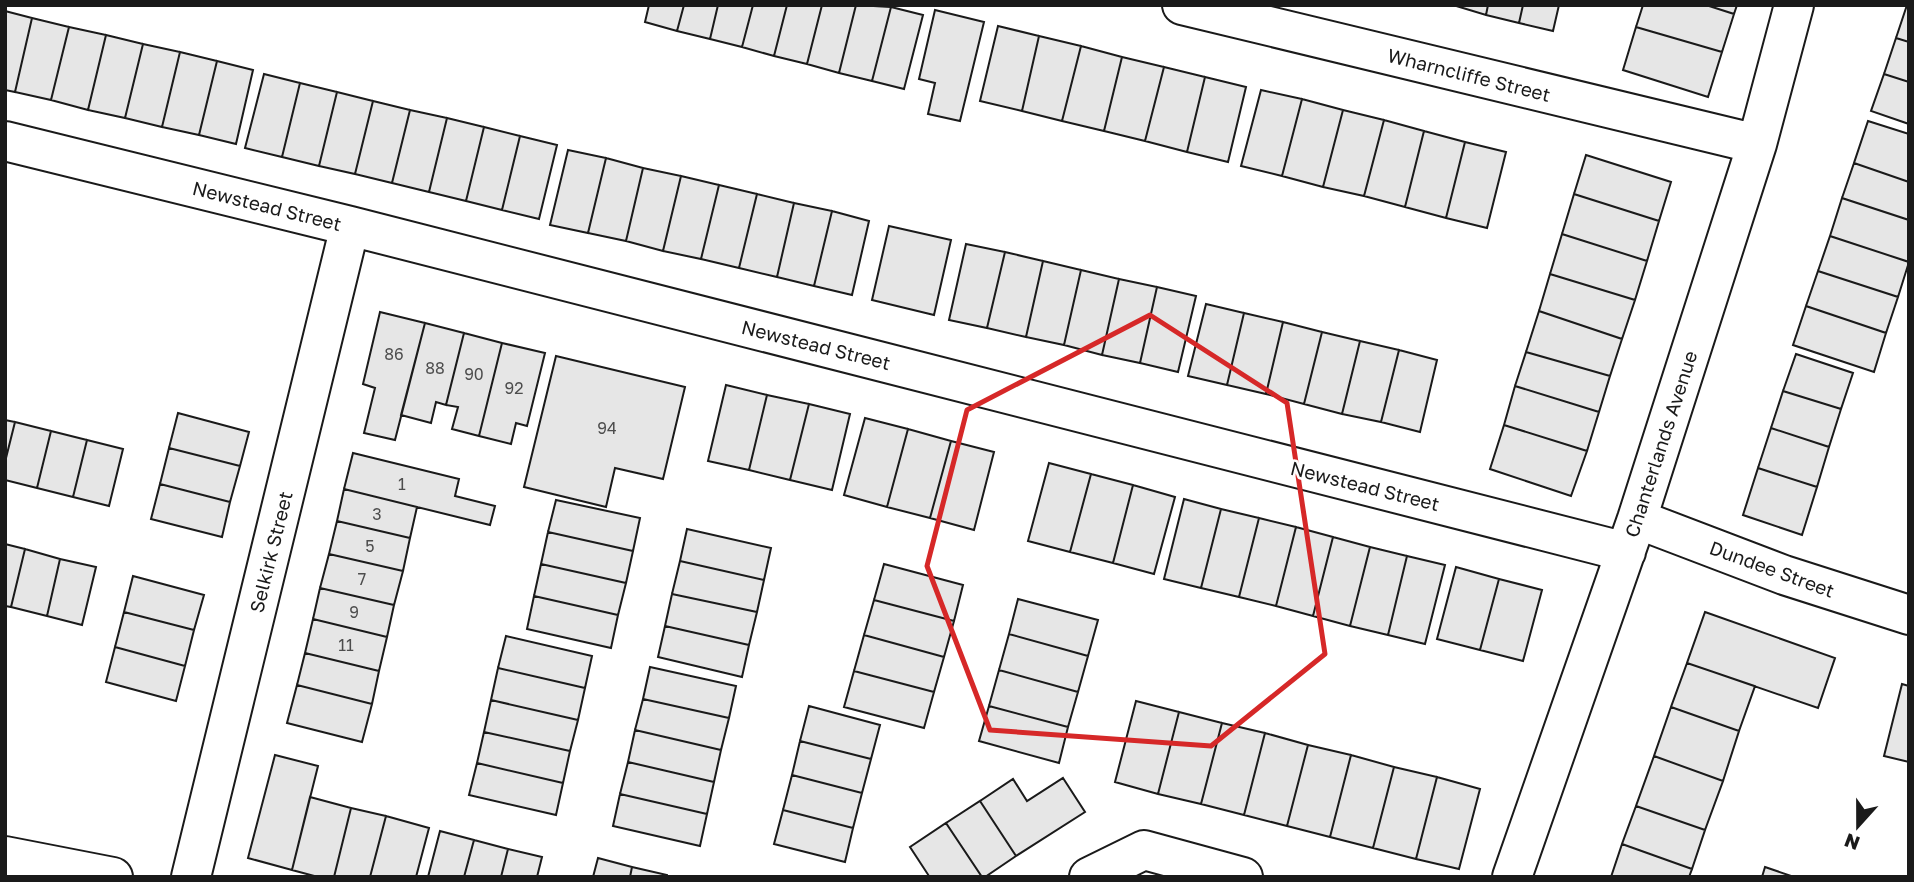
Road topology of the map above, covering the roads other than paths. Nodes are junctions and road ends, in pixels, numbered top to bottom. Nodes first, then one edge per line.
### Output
1 (1182, 5) edge
2 (1794, 5) edge
3 (5, 141) edge
4 (1757, 144) junction
5 (350, 226) junction
6 (1632, 535) junction
7 (1909, 615) edge
8 (5, 856) edge
9 (114, 877) edge
10 (191, 877) edge
11 (1089, 877) edge
12 (1243, 877) edge
13 (1512, 877) edge

1 - 4 street, Wharncliffe Street
2 - 4 street, Chanterlands Avenue
3 - 5 street, Newstead Street
4 - 6 street, Chanterlands Avenue
5 - 6 street, Newstead Street
5 - 10 street, Selkirk Street
6 - 7 street, Dundee Street
6 - 13 street, Chanterlands Avenue
8 - 9 street
11 - 12 street

